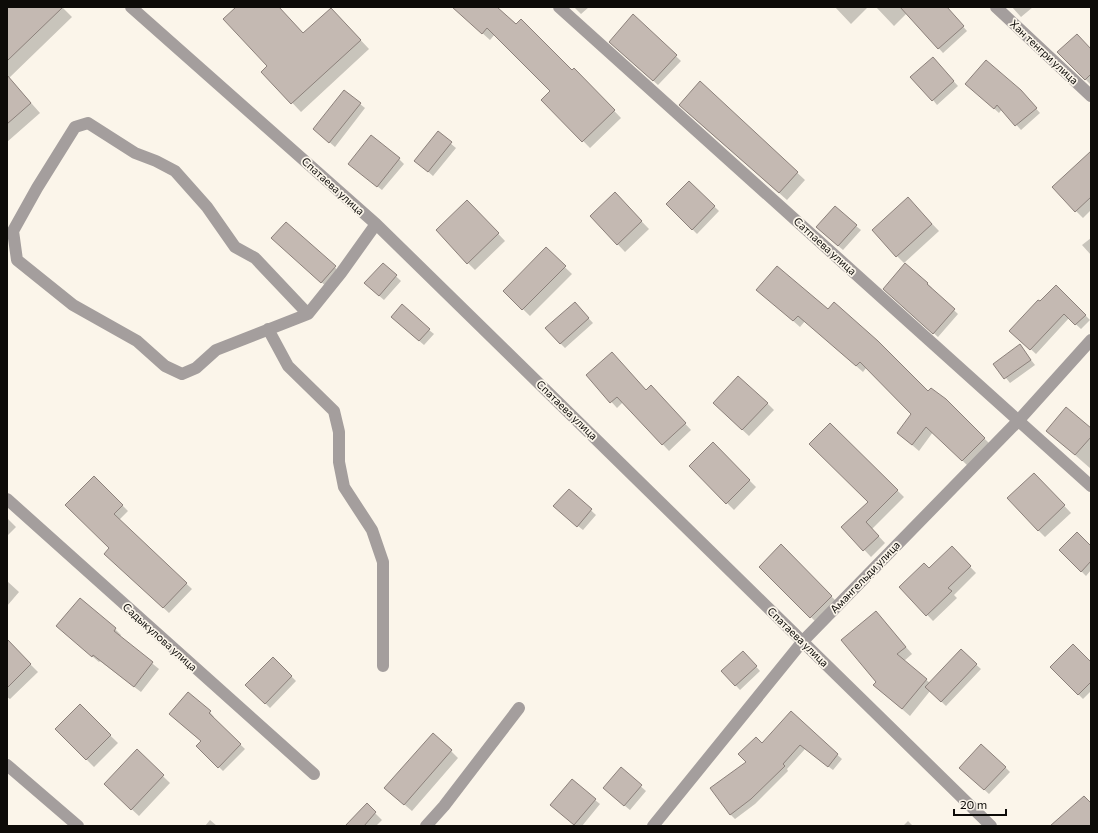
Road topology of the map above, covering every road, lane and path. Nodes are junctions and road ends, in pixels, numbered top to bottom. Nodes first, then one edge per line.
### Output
1 (131, 7) edge
2 (559, 7) edge
3 (996, 7) edge
4 (1091, 96) edge
5 (376, 224) junction
6 (308, 314) junction
7 (268, 329) junction
8 (1091, 340) edge
9 (1019, 420) junction
10 (1091, 486) edge
11 (7, 499) edge
12 (803, 641) junction
13 (383, 666) dead end
14 (519, 708) dead end
15 (7, 765) edge
16 (314, 774) dead end
17 (78, 826) edge
18 (426, 826) edge
19 (653, 826) edge
20 (991, 826) edge

1 - 5 street, Спатаева улица
2 - 9 street, Сатпаева улица
3 - 4 street, Хан тенгри улица
5 - 6 street
5 - 12 street, Спатаева улица
6 - 7 street
6 - 7 street
7 - 13 street
8 - 9 street, Амангельди улица
9 - 10 street, Сатпаева улица
9 - 12 street, Амангельди улица
11 - 16 street, Садыкулова улица
12 - 19 street, Амангельди улица
12 - 20 street, Спатаева улица
14 - 18 street
15 - 17 street

